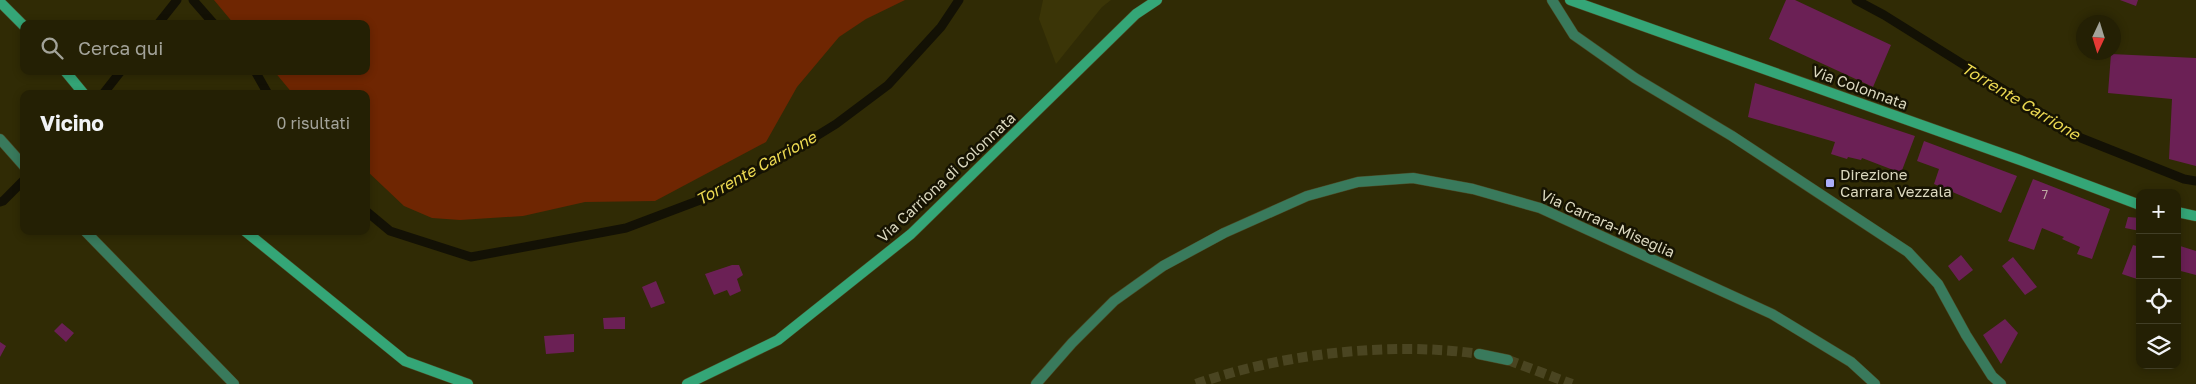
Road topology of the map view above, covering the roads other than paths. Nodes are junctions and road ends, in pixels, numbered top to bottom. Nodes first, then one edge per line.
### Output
1 (1157, 0) edge
2 (1552, 0) edge
3 (1570, 0) edge
4 (0, 2) edge
5 (20, 22) edge
6 (68, 75) edge
7 (81, 90) edge
8 (2, 141) edge
9 (20, 161) edge
10 (2136, 204) edge
11 (2181, 213) edge
12 (2196, 216) edge
13 (89, 235) edge
14 (250, 235) edge
15 (1479, 354) tunnel mouth
16 (1508, 360) tunnel mouth
17 (234, 384) edge
18 (468, 384) edge
19 (687, 384) edge
20 (1036, 384) edge
21 (1875, 384) edge
22 (2001, 384) edge

1 - 19 main road, Via Carriona di Colonnata
2 - 22 street
3 - 10 main road, Via Colonnata
4 - 5 main road
6 - 7 main road
8 - 9 street
11 - 12 main road
13 - 17 street
14 - 18 main road
15 - 16 street
20 - 21 street, Via Carrara-Miseglia

